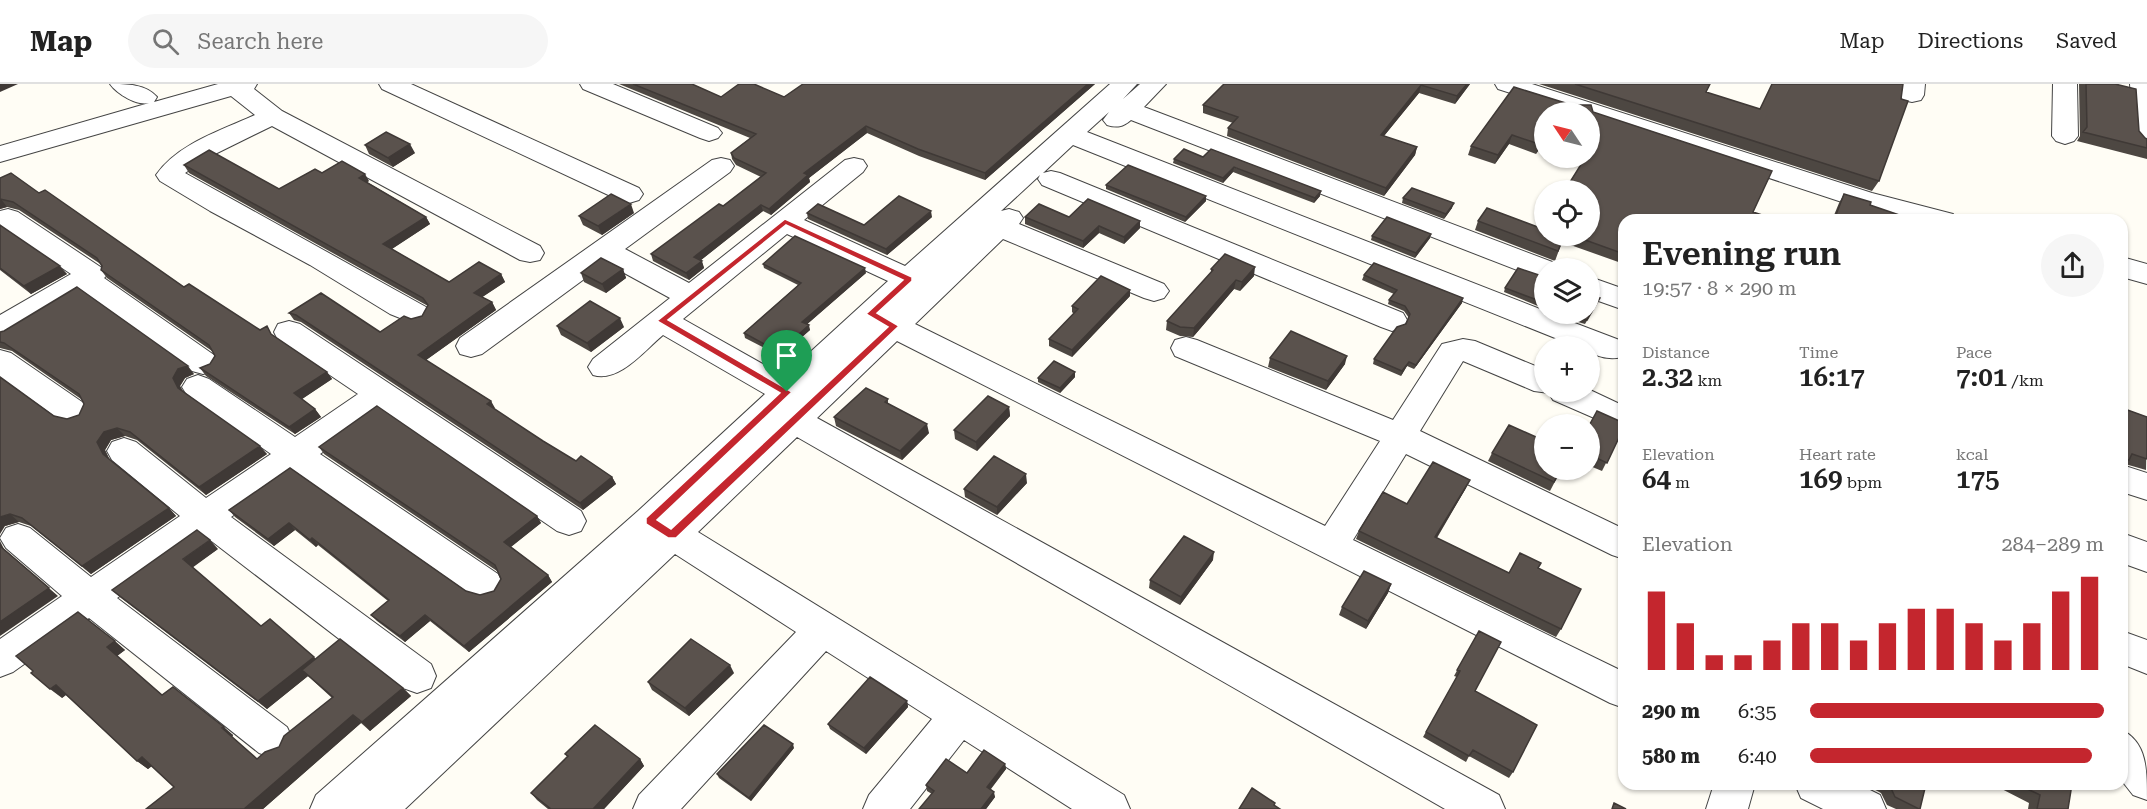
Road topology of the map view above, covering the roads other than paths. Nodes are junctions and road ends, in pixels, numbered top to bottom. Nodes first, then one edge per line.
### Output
1 (122, 84) edge
2 (193, 84) edge
3 (391, 84) edge
4 (592, 84) edge
5 (1154, 84) edge
6 (1507, 84) edge
7 (2065, 84) edge
8 (240, 85) edge
9 (2138, 89) edge
10 (146, 97) junction
11 (1119, 98) edge
12 (273, 116) junction
13 (709, 133) dead end
14 (2065, 136) dead end
15 (0, 138) edge
16 (1081, 138) junction
17 (2147, 139) edge
18 (0, 154) edge
19 (721, 166) dead end
20 (854, 166) dead end
21 (1051, 179) junction
22 (629, 194) dead end
23 (1919, 214) edge
24 (8, 218) dead end
25 (785, 222) junction
26 (1000, 227) junction
27 (604, 250) junction
28 (530, 253) dead end
29 (1534, 266) edge
30 (2128, 269) edge
31 (2147, 274) edge
32 (85, 279) junction
33 (909, 279) junction
34 (1154, 291) dead end
35 (1600, 291) edge
36 (691, 297) junction
37 (1618, 298) edge
38 (414, 314) dead end
39 (882, 320) junction
40 (1392, 320) dead end
41 (662, 321) junction
42 (0, 328) edge
43 (289, 332) dead end
44 (471, 346) dead end
45 (1186, 348) dead end
46 (1611, 348) dead end
47 (0, 360) edge
48 (603, 368) dead end
49 (1534, 378) edge
50 (382, 394) junction
51 (1586, 402) edge
52 (784, 406) junction
53 (74, 413) dead end
54 (1618, 416) edge
55 (1400, 436) junction
56 (124, 451) dead end
57 (294, 455) junction
58 (2128, 480) edge
59 (2147, 488) edge
60 (205, 517) junction
61 (569, 521) dead end
62 (661, 528) junction
63 (18, 538) dead end
64 (1618, 542) edge
65 (1331, 546) junction
66 (2128, 549) edge
67 (2147, 557) edge
68 (485, 585) dead end
69 (89, 597) junction
70 (820, 630) junction
71 (2128, 649) edge
72 (2147, 657) edge
73 (0, 660) edge
74 (417, 676) dead end
75 (1618, 688) edge
76 (959, 716) junction
77 (273, 740) dead end
78 (2128, 756) edge
79 (2147, 781) edge
80 (1734, 790) edge
81 (1827, 790) edge
82 (1468, 805) edge
83 (331, 809) edge
84 (375, 809) edge
85 (654, 809) edge
86 (884, 809) edge
87 (1109, 809) edge
88 (1727, 809) edge
89 (1865, 809) edge

1 - 10 street
2 - 10 street
3 - 22 street
4 - 13 street
5 - 11 street
6 - 23 street
7 - 14 street
8 - 12 street
8 - 18 street
9 - 17 street
10 - 15 street
11 - 16 street
11 - 29 street
12 - 28 street
12 - 38 street
16 - 21 street
16 - 33 street
16 - 46 street
19 - 27 street
20 - 25 street
21 - 26 street
21 - 40 street
24 - 32 street
25 - 33 street
25 - 36 street
26 - 34 street
26 - 39 street
27 - 36 street
27 - 44 street
30 - 31 street
32 - 42 street
32 - 57 street
33 - 39 street
35 - 37 street
36 - 41 street
39 - 52 street
39 - 65 street
41 - 48 street
41 - 52 street
43 - 50 street
45 - 55 street
47 - 53 street
49 - 55 street
50 - 57 street
50 - 61 street
51 - 54 street
52 - 62 street
52 - 82 street
55 - 64 street
55 - 65 street
56 - 60 street
57 - 60 street
57 - 68 street
58 - 59 street
60 - 69 street
60 - 74 street
62 - 70 street
62 - 83 street
62 - 84 street
63 - 69 street
65 - 75 street
66 - 67 street
69 - 73 street
69 - 77 street
70 - 76 street
70 - 85 street
71 - 72 street
76 - 86 street
76 - 87 street
78 - 79 street
80 - 88 street
81 - 89 street

